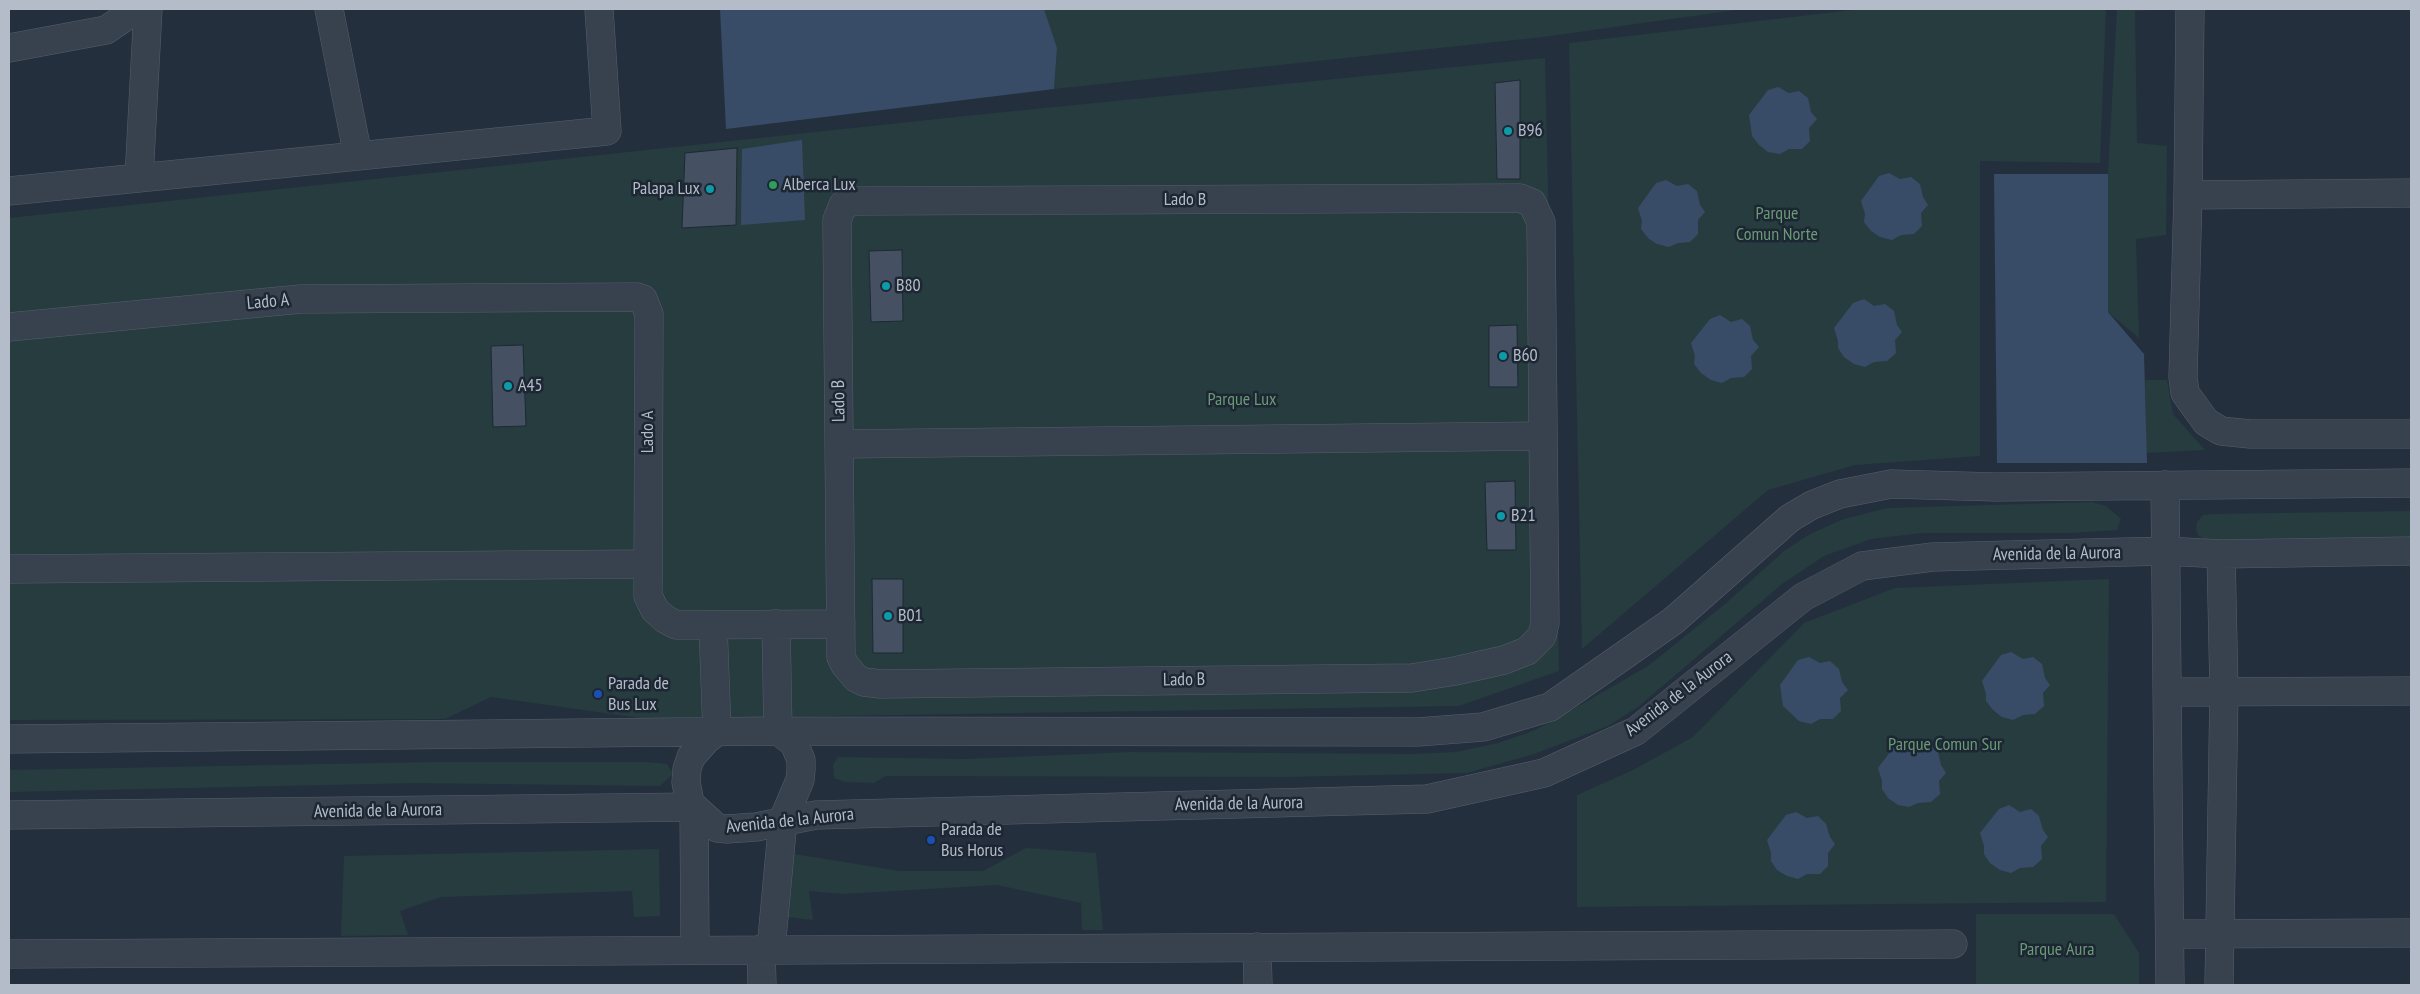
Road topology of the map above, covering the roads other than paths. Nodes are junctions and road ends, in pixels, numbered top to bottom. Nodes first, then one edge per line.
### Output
1 (137, 9) edge
2 (148, 9) edge
3 (329, 9) edge
4 (600, 9) edge
5 (2190, 9) edge
6 (9, 48) edge
7 (358, 156) junction
8 (139, 178) junction
9 (9, 191) edge
10 (2411, 193) edge
11 (2188, 195) junction
12 (9, 327) edge
13 (2411, 434) edge
14 (1543, 436) junction
15 (840, 444) junction
16 (2411, 483) edge
17 (2164, 485) junction
18 (2166, 551) junction
19 (2411, 551) edge
20 (2222, 554) junction
21 (647, 564) junction
22 (9, 569) edge
23 (776, 624) junction
24 (841, 624) junction
25 (713, 626) junction
26 (2224, 691) junction
27 (2411, 691) edge
28 (2168, 692) junction
29 (778, 731) junction
30 (717, 732) junction
31 (9, 739) edge
32 (694, 807) junction
33 (9, 815) edge
34 (783, 820) junction
35 (2411, 933) edge
36 (2170, 934) junction
37 (2220, 934) junction
38 (1953, 944) dead end
39 (1257, 947) junction
40 (695, 949) junction
41 (766, 949) junction
42 (9, 954) edge
43 (762, 985) edge
44 (1258, 985) edge
45 (2170, 985) edge
46 (2219, 985) edge

1 - 6 street
2 - 8 street
3 - 7 street
4 - 7 street
5 - 11 street
7 - 8 street
8 - 9 street
10 - 11 street
11 - 13 street
12 - 21 street, Lado A
14 - 15 street, Lado B
14 - 15 street, Lado B
14 - 24 street, Lado B
15 - 24 street, Lado B
16 - 17 street
17 - 18 street
17 - 29 street
18 - 20 street, Avenida de la Aurora
18 - 28 street
18 - 34 street, Avenida de la Aurora
19 - 20 street, Avenida de la Aurora
20 - 26 street
21 - 22 street
21 - 25 street
23 - 24 street
23 - 25 street
23 - 29 street
25 - 30 street
26 - 27 street
26 - 28 street
26 - 37 street
28 - 36 street
29 - 30 street
29 - 34 street
30 - 31 street
30 - 32 street
32 - 33 street, Avenida de la Aurora
32 - 34 street, Avenida de la Aurora
32 - 40 street
34 - 41 street
35 - 37 street
36 - 37 street
36 - 45 street
37 - 46 street
38 - 39 street
39 - 41 street
39 - 44 street
40 - 41 street
40 - 42 street
41 - 43 street

